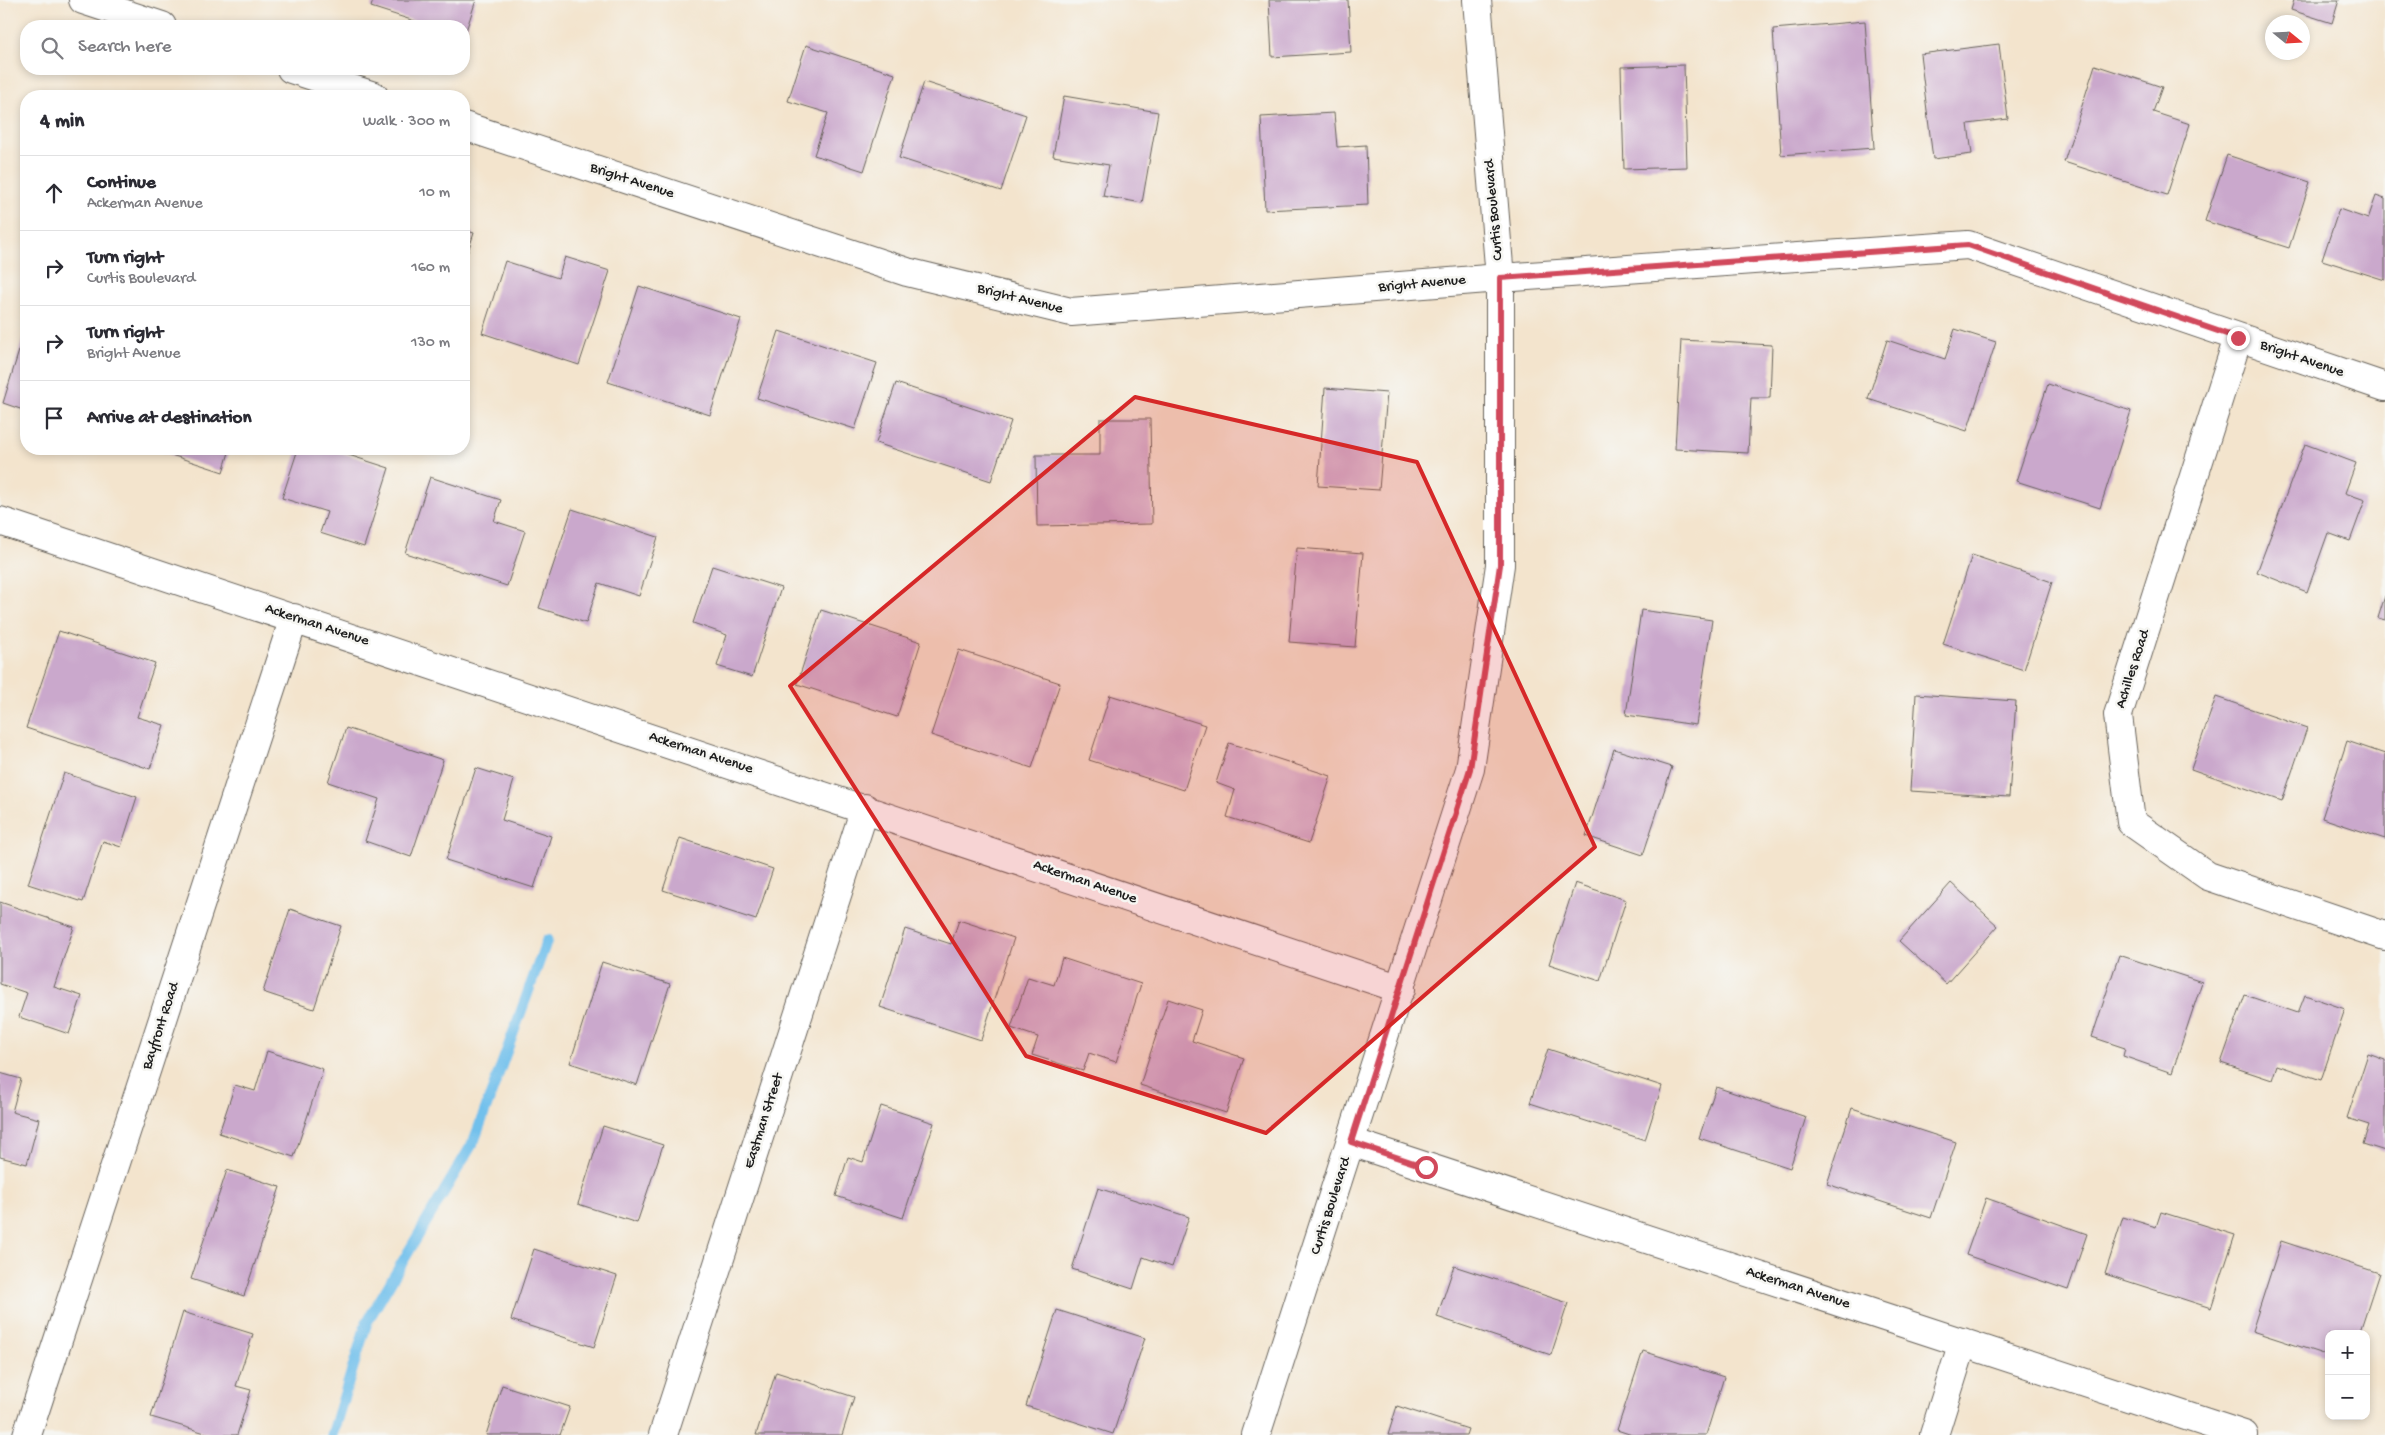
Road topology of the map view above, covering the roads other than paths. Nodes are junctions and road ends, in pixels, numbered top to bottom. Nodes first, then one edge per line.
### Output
1 (82, 0) edge
2 (1477, 0) edge
3 (144, 20) edge
4 (309, 75) edge
5 (356, 90) edge
6 (470, 128) edge
7 (1500, 278) junction
8 (2238, 338) junction
9 (2385, 387) edge
10 (0, 521) edge
11 (294, 618) junction
12 (865, 808) junction
13 (2385, 936) edge
14 (1401, 989) junction
15 (1351, 1142) junction
16 (1963, 1342) junction
17 (27, 1435) edge
18 (663, 1435) edge
19 (1256, 1435) edge
20 (1934, 1435) edge
21 (2244, 1435) edge

1 - 3 street
2 - 7 street, Curtis Boulevard
4 - 5 street
6 - 7 street, Bright Avenue
7 - 8 street, Bright Avenue
7 - 14 street, Curtis Boulevard
8 - 9 street, Bright Avenue
8 - 13 street, Achilles Road
10 - 11 street, Ackerman Avenue
11 - 12 street, Ackerman Avenue
11 - 17 street, Bayfront Road
12 - 14 street, Ackerman Avenue
12 - 18 street, Eastman Street
14 - 15 street, Curtis Boulevard
15 - 16 street, Ackerman Avenue
15 - 19 street, Curtis Boulevard
16 - 20 street
16 - 21 street, Ackerman Avenue

